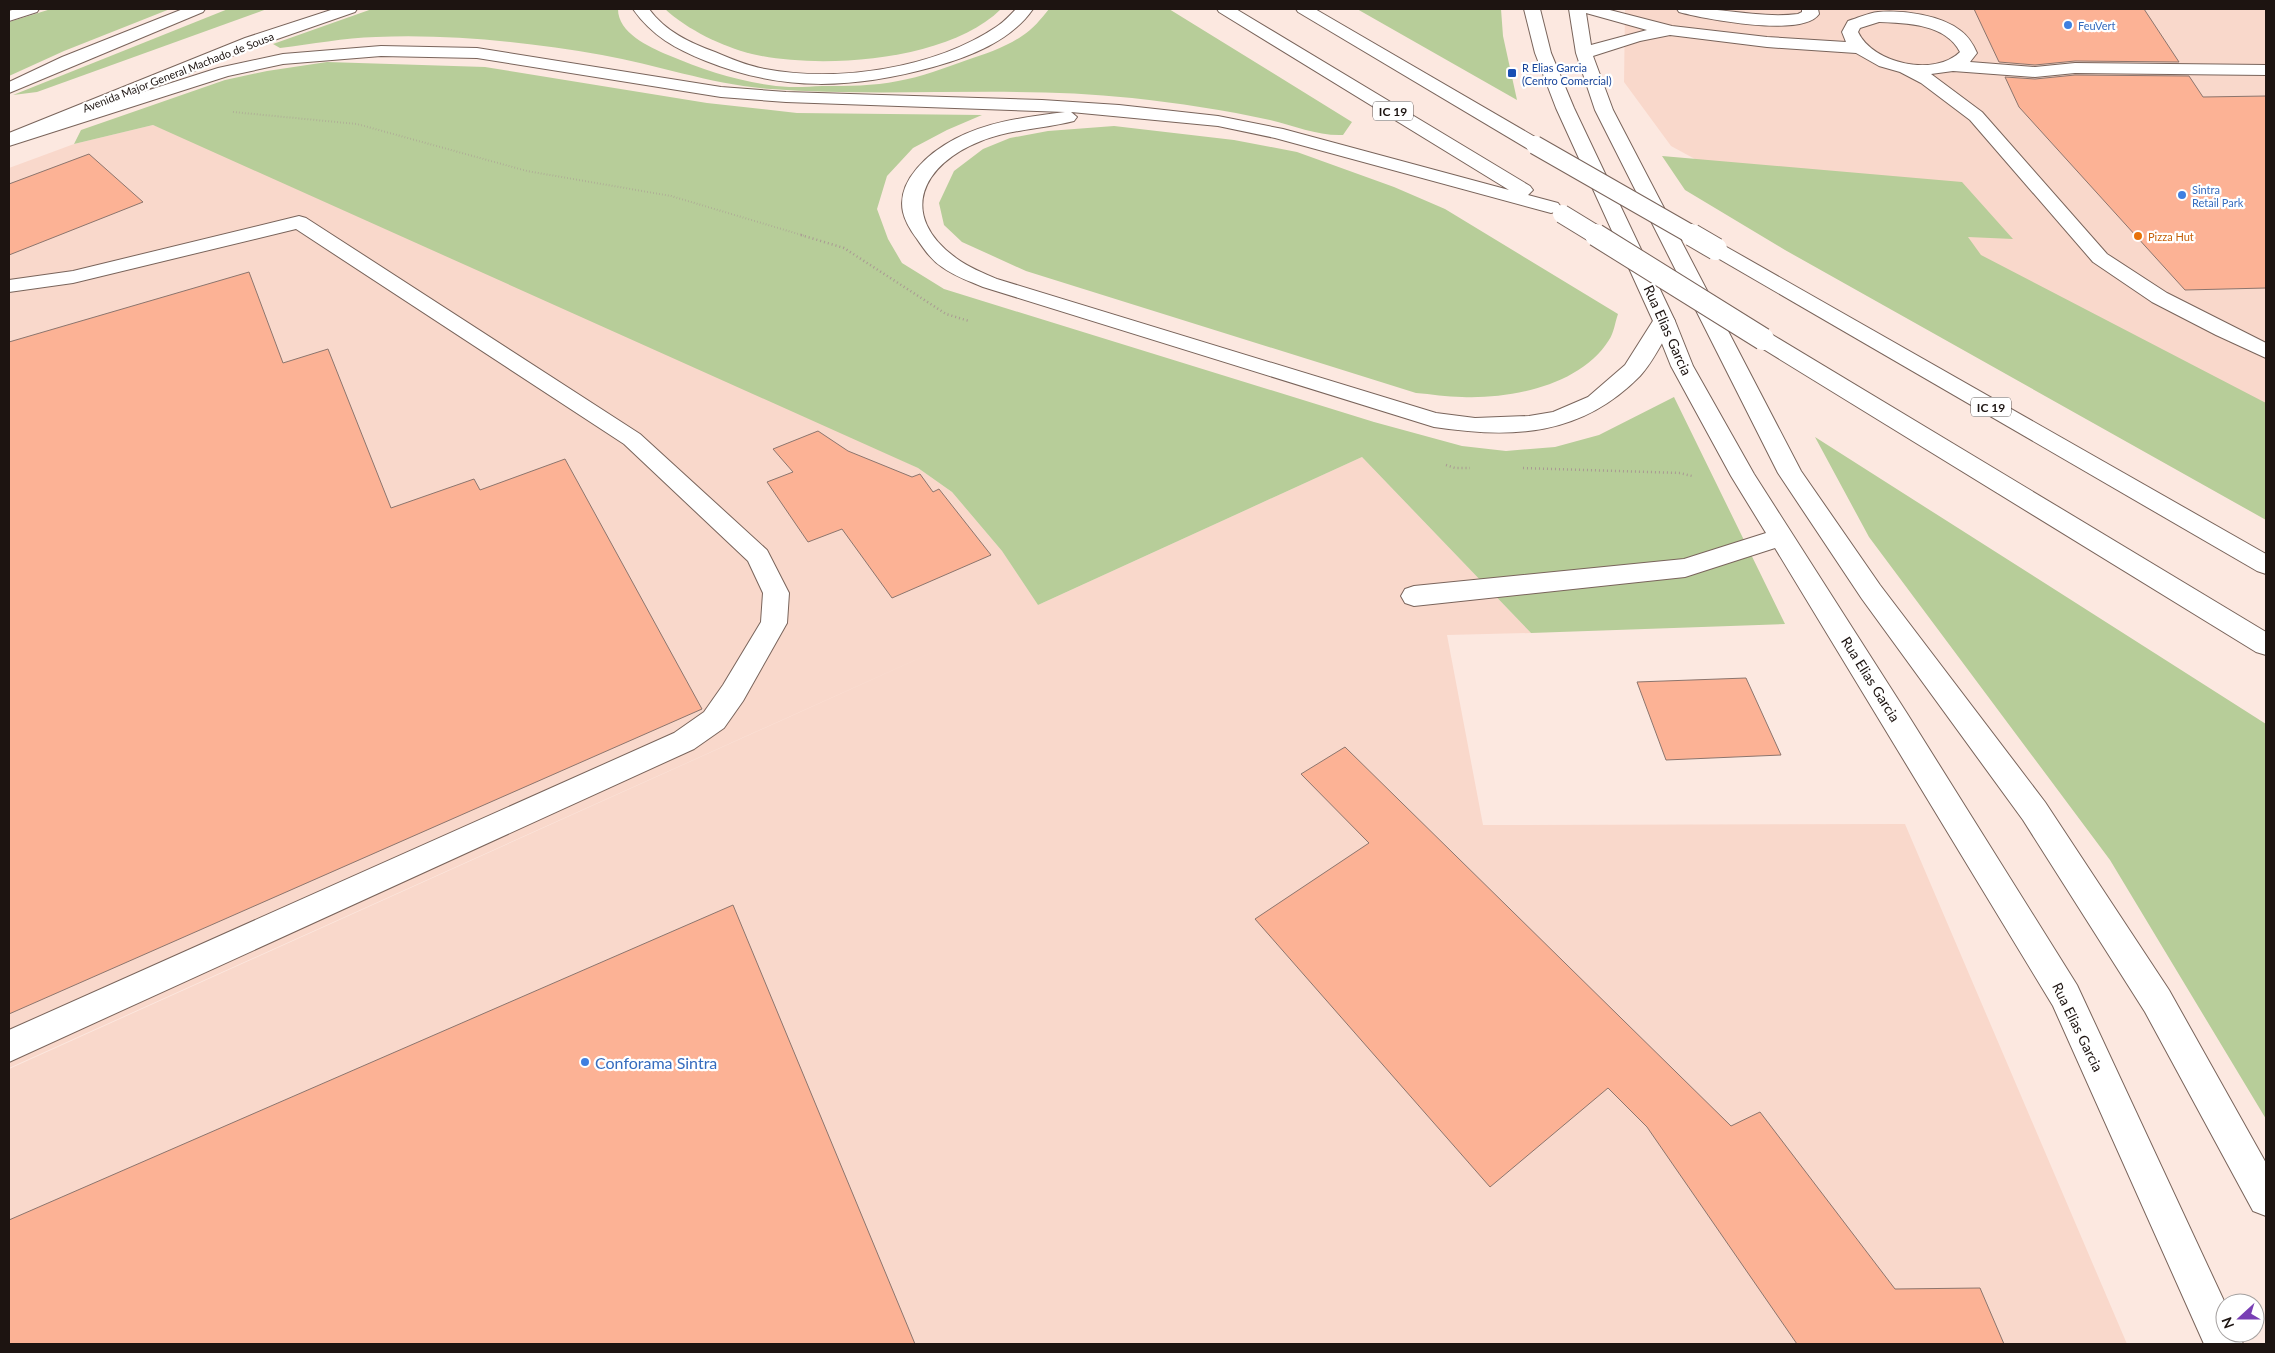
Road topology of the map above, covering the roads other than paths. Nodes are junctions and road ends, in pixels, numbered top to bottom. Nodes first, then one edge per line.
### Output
1 (32, 9) edge
2 (198, 9) edge
3 (301, 9) edge
4 (349, 9) edge
5 (641, 9) edge
6 (1025, 9) edge
7 (1225, 9) edge
8 (1304, 9) edge
9 (1532, 9) edge
10 (1577, 9) edge
11 (1588, 9) edge
12 (1642, 9) edge
13 (1685, 9) edge
14 (1810, 9) edge
15 (1897, 9) edge
16 (1924, 9) edge
17 (9, 16) edge
18 (1877, 17) junction
19 (235, 31) dead end
20 (1672, 31) junction
21 (1850, 32) junction
22 (1954, 34) junction
23 (1720, 35) junction
24 (1766, 42) junction
25 (1857, 48) junction
26 (1584, 53) junction
27 (1951, 67) junction
28 (1906, 68) junction
29 (2075, 68) junction
30 (2266, 70) edge
31 (9, 88) edge
32 (1119, 110) junction
33 (1976, 116) junction
34 (9, 140) edge
35 (1556, 211) junction
36 (9, 286) edge
37 (1664, 321) junction
38 (2260, 345) edge
39 (1781, 537) junction
40 (2266, 565) edge
41 (1414, 596) dead end
42 (2266, 645) edge
43 (9, 1046) edge
44 (2266, 1198) edge
45 (2224, 1344) edge

1 - 17 main road
2 - 31 main road
3 - 19 main road, Avenida Major General Machado de Sousa
4 - 34 main road, Avenida Major General Machado de Sousa
5 - 6 main road
7 - 35 main road, IC 19
8 - 40 main road, IC 19, bridge
9 - 37 main road, Rua Elias Garcia
10 - 26 main road
11 - 20 main road
12 - 23 main road
13 - 14 main road
15 - 18 main road
16 - 22 main road
18 - 21 main road
18 - 22 main road
20 - 23 main road
20 - 26 main road
21 - 24 main road
21 - 25 main road
22 - 27 main road
22 - 29 main road
23 - 24 main road
24 - 25 main road
25 - 28 main road
26 - 44 main road
27 - 28 main road
27 - 29 main road
27 - 33 main road
28 - 33 main road
29 - 30 main road
32 - 34 main road
32 - 35 main road
32 - 37 main road
33 - 38 main road
35 - 42 main road, IC 19, bridge
36 - 43 main road
37 - 39 main road, Rua Elias Garcia
39 - 41 main road
39 - 45 main road, Rua Elias Garcia

